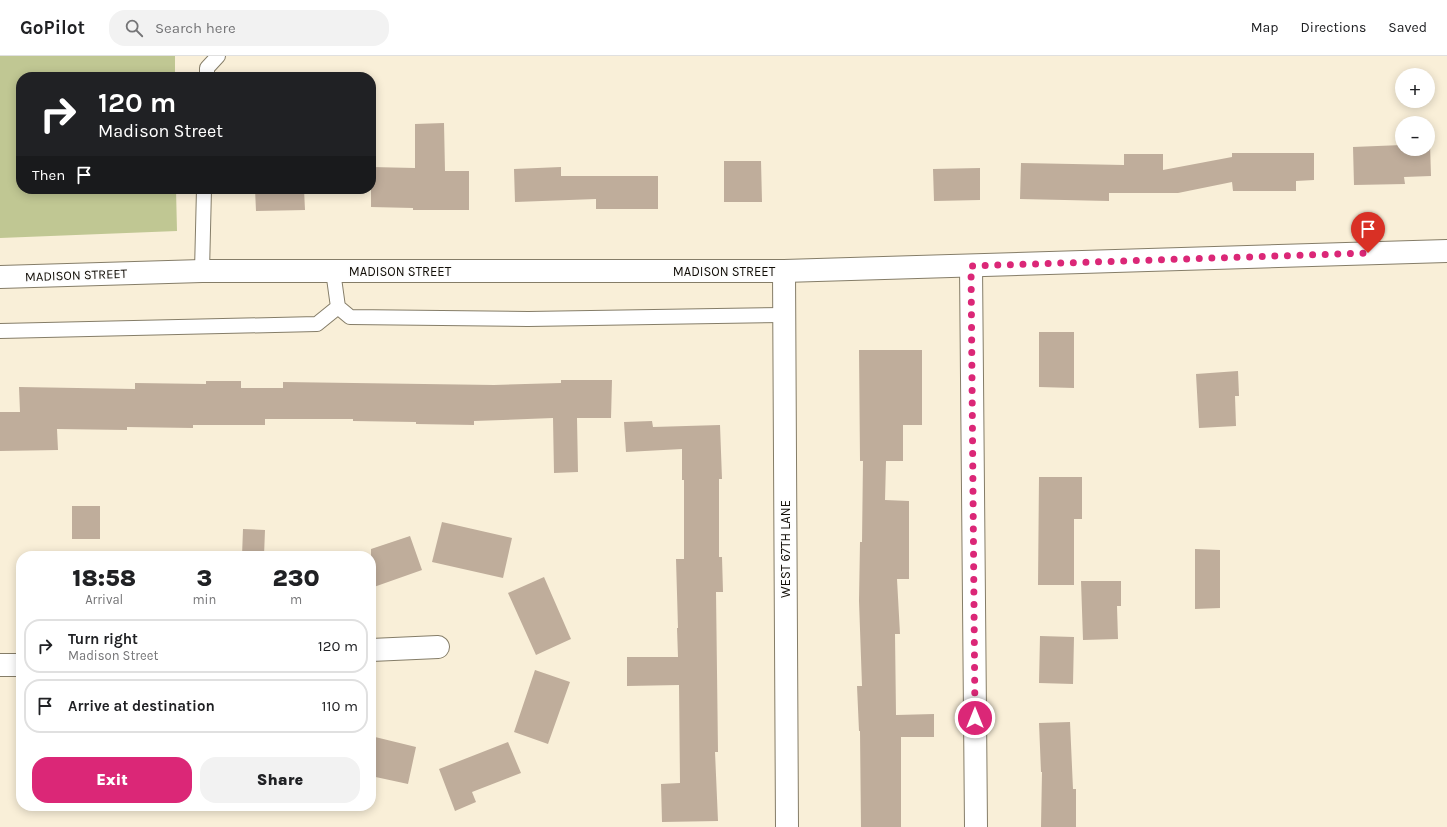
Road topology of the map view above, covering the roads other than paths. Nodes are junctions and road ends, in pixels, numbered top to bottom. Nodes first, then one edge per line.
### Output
1 (218, 56) edge
2 (207, 72) edge
3 (204, 194) edge
4 (1447, 250) edge
5 (971, 266) junction
6 (202, 271) junction
7 (333, 271) junction
8 (784, 271) junction
9 (0, 277) edge
10 (338, 307) junction
11 (784, 315) junction
12 (0, 331) edge
13 (438, 647) dead end
14 (376, 650) edge
15 (16, 664) edge
16 (0, 665) edge
17 (787, 827) edge
18 (976, 827) edge

1 - 2 lane
3 - 6 lane
4 - 5 street, MADISON STREET
5 - 8 street, MADISON STREET
5 - 18 street
6 - 7 street, MADISON STREET
6 - 9 street, MADISON STREET
7 - 8 street, MADISON STREET
7 - 10 lane
8 - 11 street, WEST 67TH LANE
10 - 11 lane
10 - 12 lane
11 - 17 street, WEST 67TH LANE
13 - 14 street
15 - 16 street

